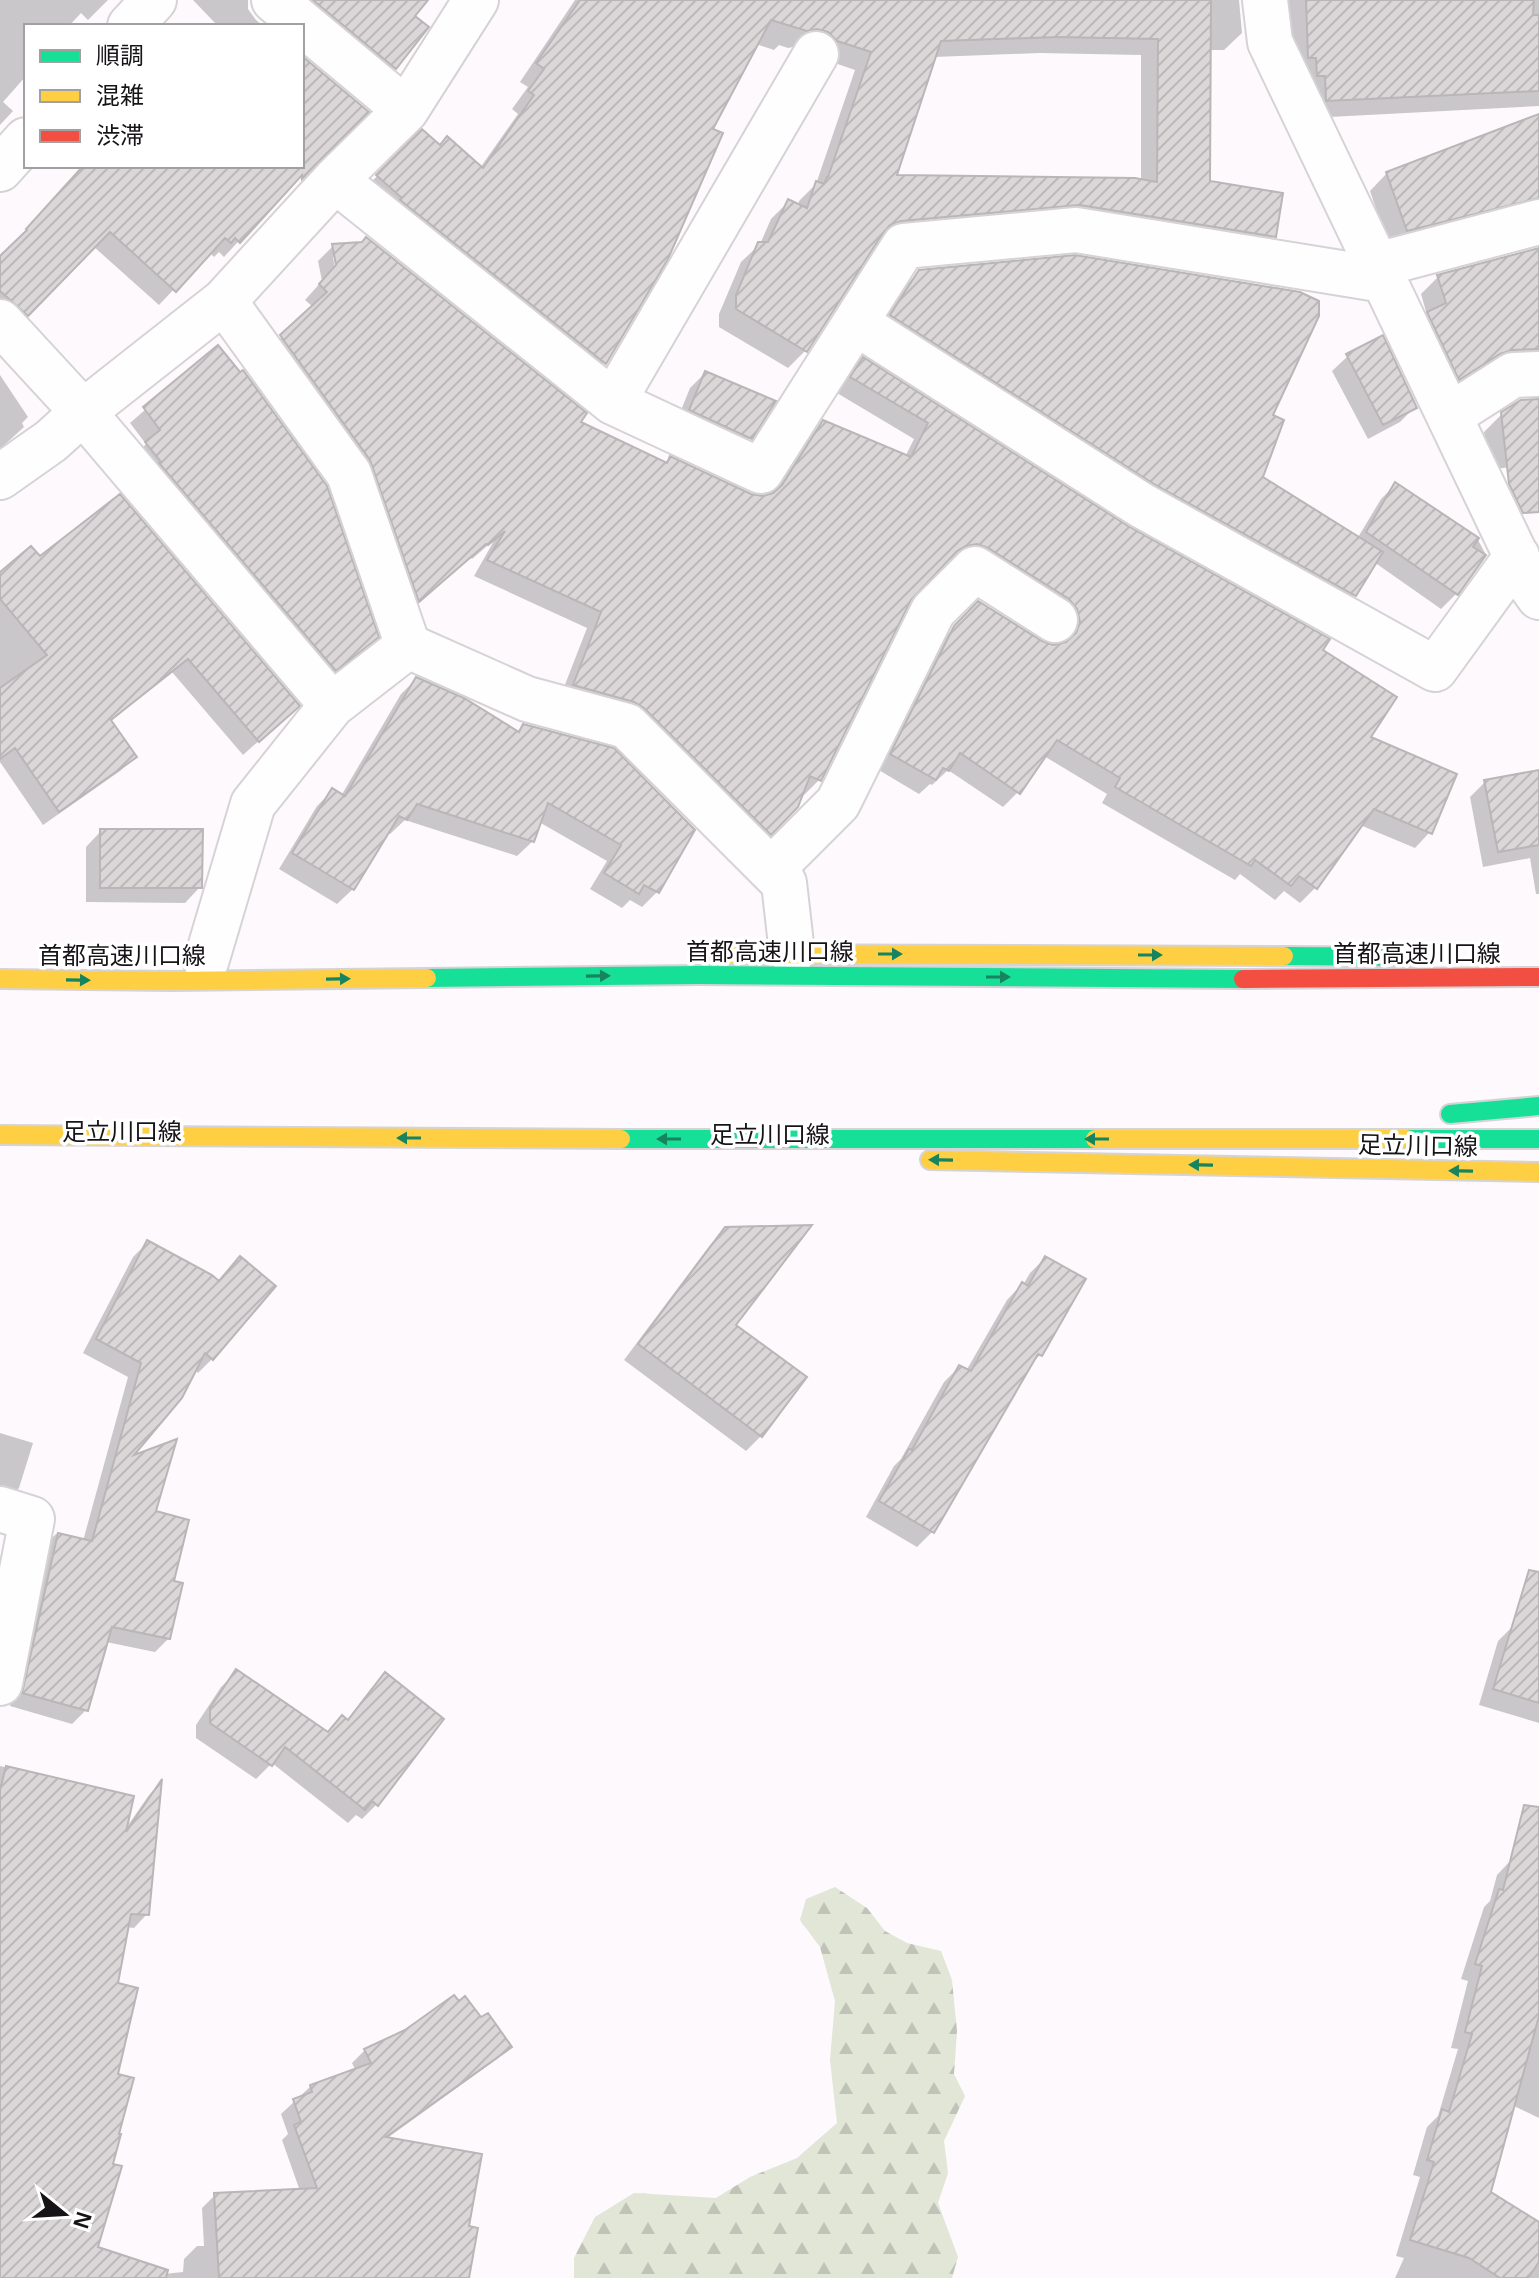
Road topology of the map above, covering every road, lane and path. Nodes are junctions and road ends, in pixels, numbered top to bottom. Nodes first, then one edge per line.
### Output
1 (154, 0) edge
2 (274, 0) edge
3 (476, 0) edge
4 (1265, 0) edge
5 (132, 24) edge
6 (303, 24) edge
7 (304, 25) edge
8 (816, 54) dead end
9 (406, 110) junction
10 (24, 142) edge
11 (0, 169) edge
12 (335, 180) junction
13 (1539, 222) edge
14 (1381, 272) junction
15 (224, 301) junction
16 (0, 322) edge
17 (856, 323) junction
18 (1539, 374) edge
19 (613, 402) junction
20 (83, 412) junction
21 (1449, 416) junction
22 (0, 477) edge
23 (1517, 556) junction
24 (1539, 597) edge
25 (1055, 620) dead end
26 (408, 646) junction
27 (332, 705) junction
28 (771, 870) junction
29 (792, 953) junction
30 (697, 955) dead end
31 (1434, 957) dead end
32 (0, 962) edge
33 (63, 962) dead end
34 (206, 962) dead end
35 (1539, 977) edge
36 (0, 979) edge
37 (1539, 1106) edge
38 (1430, 1116) dead end
39 (1367, 1122) dead end
40 (0, 1135) edge
41 (1180, 1139) junction
42 (1539, 1139) edge
43 (914, 1159) dead end
44 (1539, 1172) edge
45 (0, 1509) edge
46 (0, 1683) edge

1 - 5 street
2 - 6 street
3 - 9 street
4 - 14 street
7 - 9 street
8 - 19 street
9 - 12 street
10 - 11 street
12 - 15 street
12 - 19 street
13 - 14 street
14 - 17 street
14 - 21 street
15 - 20 street
15 - 26 street
16 - 20 street
17 - 19 street
17 - 23 street
18 - 21 street
20 - 22 street
20 - 27 street
21 - 23 street
23 - 24 street
25 - 28 street
26 - 27 street
26 - 28 street
27 - 34 street
28 - 29 street
29 - 30 main road
29 -> 31 main road
32 - 33 main road
36 -> 35 main road, 首都高速川口線
37 - 38 main road
39 - 41 main road
41 -> 40 main road
41 - 42 main road
44 -> 43 main road, 足立川口線
45 - 46 street

